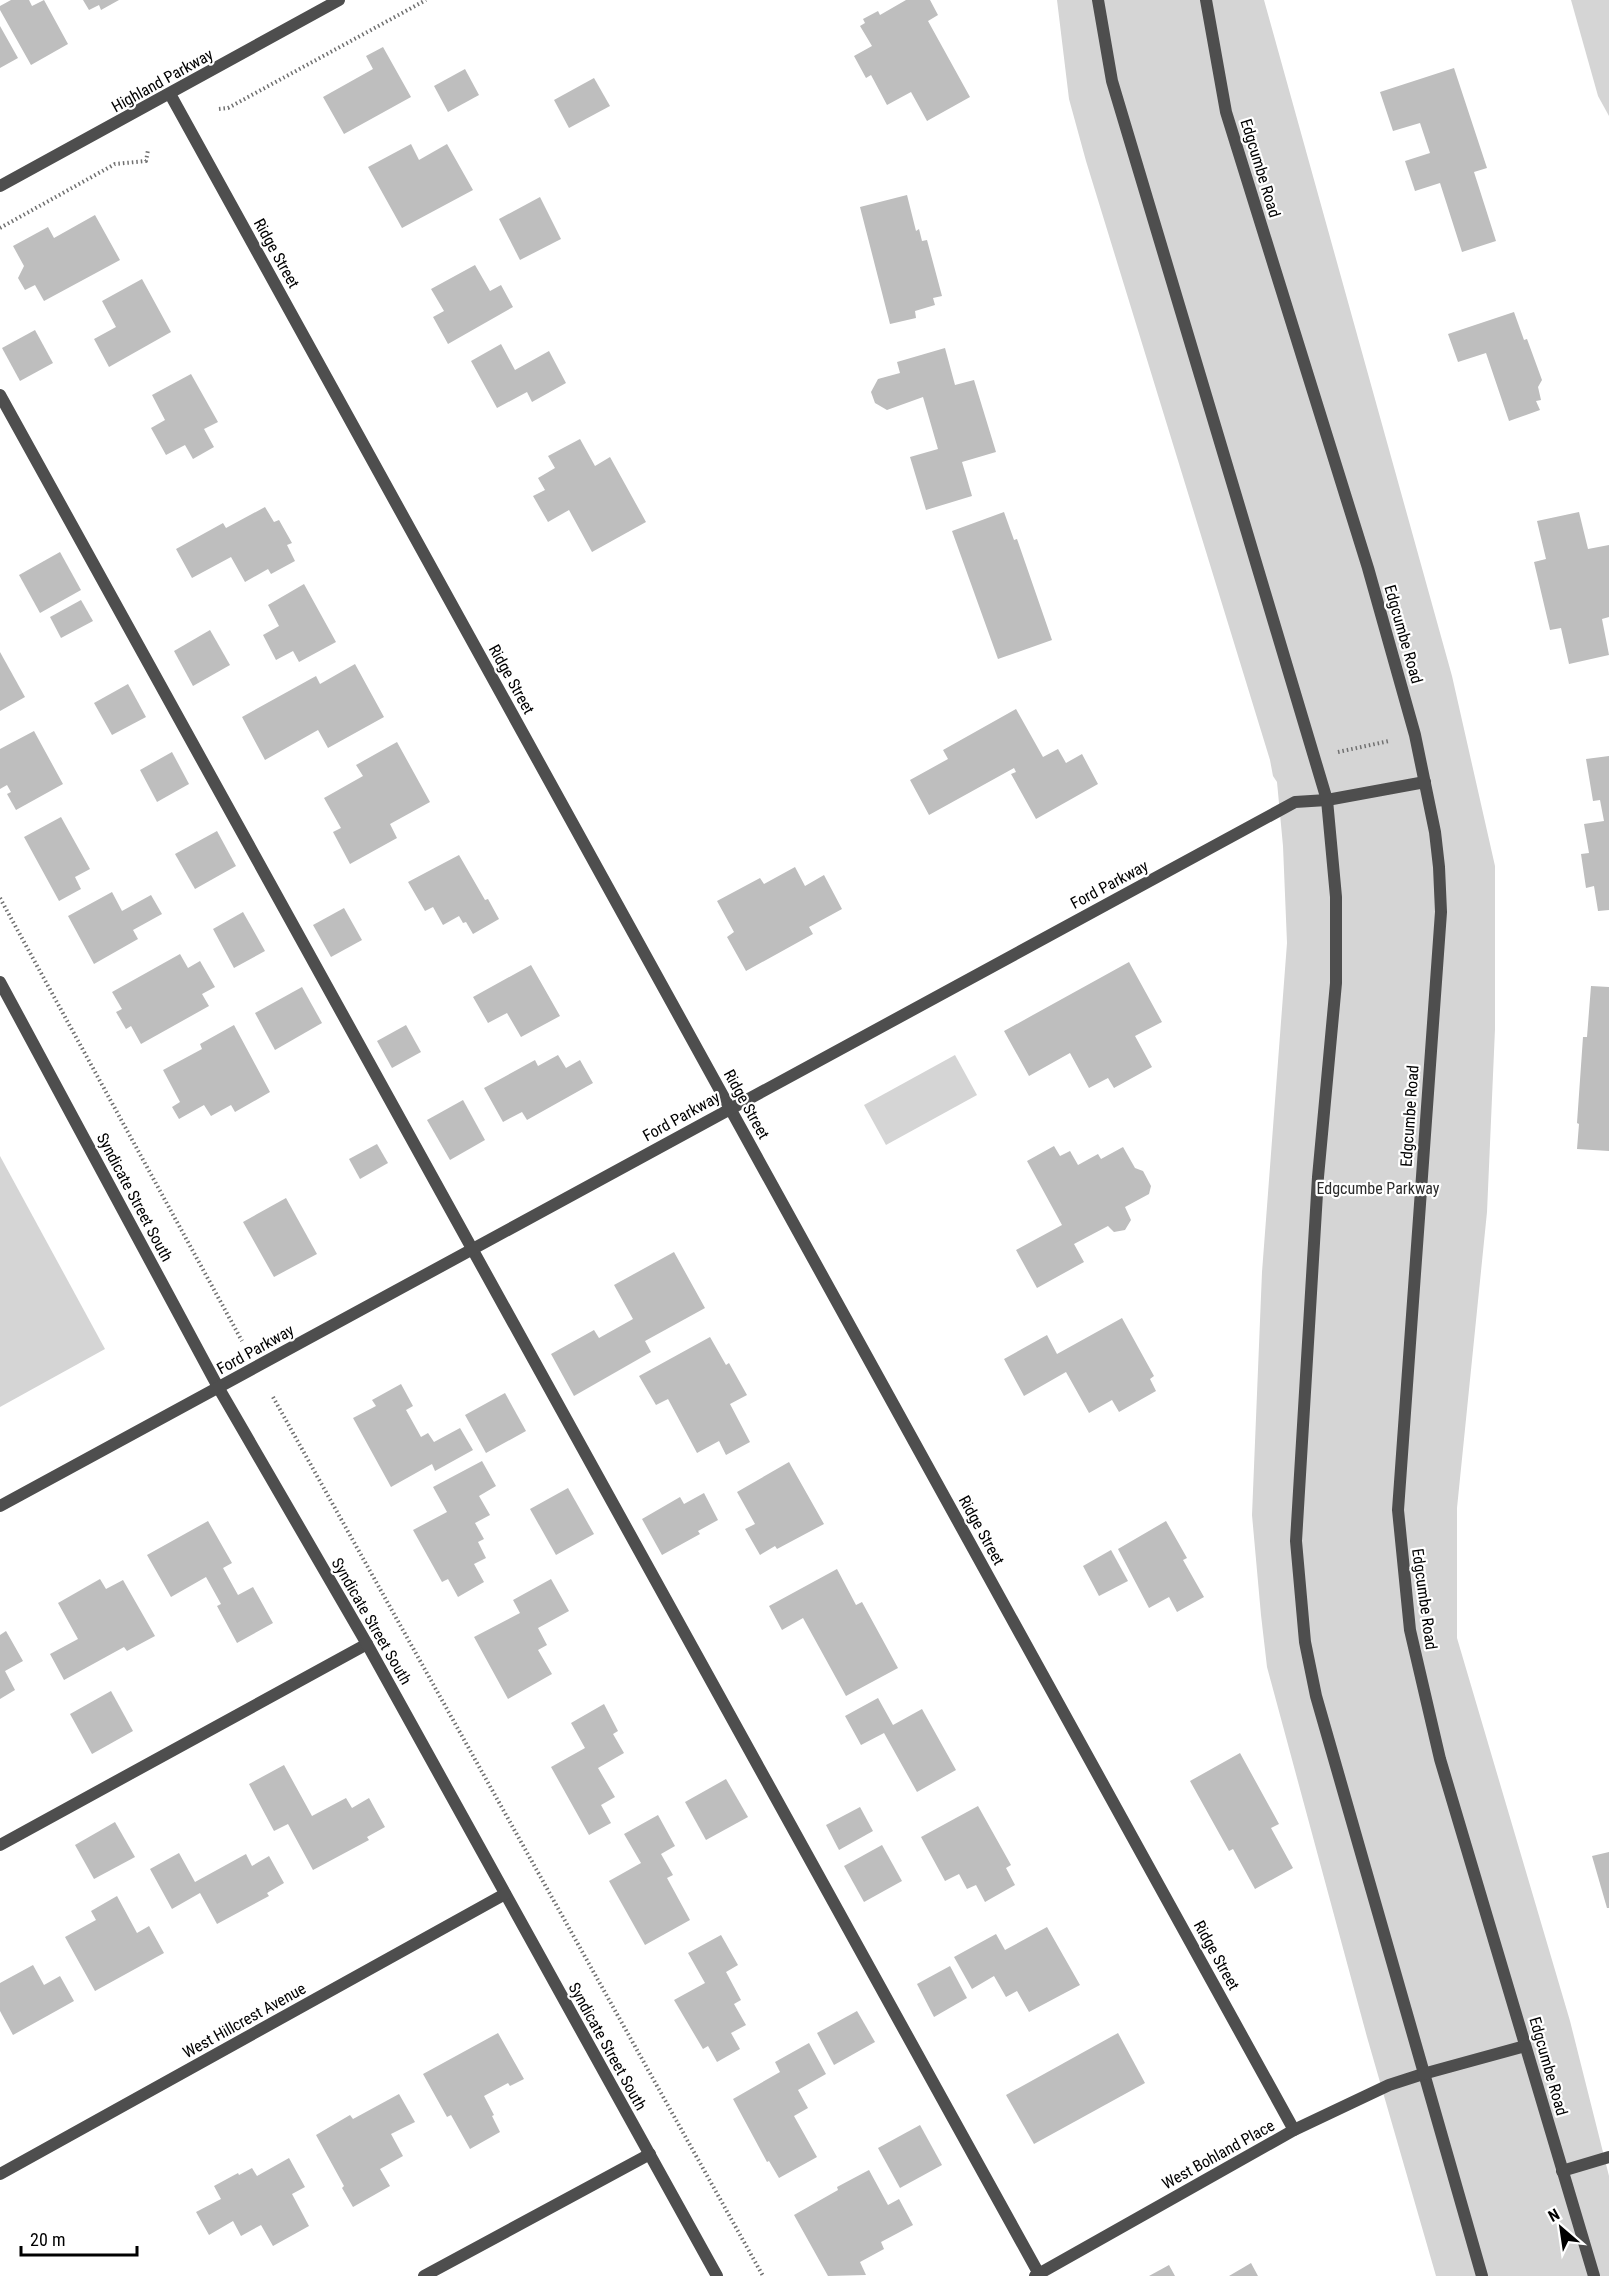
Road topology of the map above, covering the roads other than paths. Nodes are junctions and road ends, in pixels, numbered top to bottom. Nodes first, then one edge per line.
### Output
1 (339, 0) edge
2 (1098, 0) edge
3 (1206, 0) edge
4 (170, 94) junction
5 (0, 186) edge
6 (0, 394) edge
7 (1425, 782) junction
8 (1327, 800) junction
9 (0, 982) edge
10 (730, 1108) junction
11 (472, 1250) junction
12 (219, 1387) junction
13 (0, 1506) edge
14 (367, 1644) junction
15 (0, 1845) edge
16 (505, 1894) junction
17 (1525, 2046) junction
18 (1423, 2074) junction
19 (1294, 2130) junction
20 (650, 2154) junction
21 (1609, 2157) edge
22 (1563, 2171) junction
23 (0, 2174) edge
24 (1037, 2275) edge
25 (424, 2276) edge
26 (717, 2276) edge
27 (1482, 2276) edge
28 (1594, 2276) edge

1 - 4 street, Highland Parkway
2 - 8 street
3 - 7 street, Edgcumbe Road
4 - 5 street, Highland Parkway
4 - 10 street, Ridge Street
6 - 11 street
7 - 8 street, Ford Parkway
7 - 17 street, Edgcumbe Road
8 - 10 street, Ford Parkway
8 - 18 street
9 - 12 street, Syndicate Street South
10 - 11 street, Ford Parkway
10 - 19 street, Ridge Street
11 - 12 street, Ford Parkway
11 - 24 street
12 - 13 street, Ford Parkway
12 - 14 street, Syndicate Street South
14 - 15 street
14 - 16 street, Syndicate Street South
16 - 20 street, Syndicate Street South
16 - 23 street, West Hillcrest Avenue
17 - 18 street, West Bohland Place
17 - 22 street, Edgcumbe Road
18 - 19 street, West Bohland Place
18 - 27 street
19 - 24 street, West Bohland Place
20 - 25 street
20 - 26 street, Syndicate Street South
21 - 22 street
22 - 28 street, Edgcumbe Road

